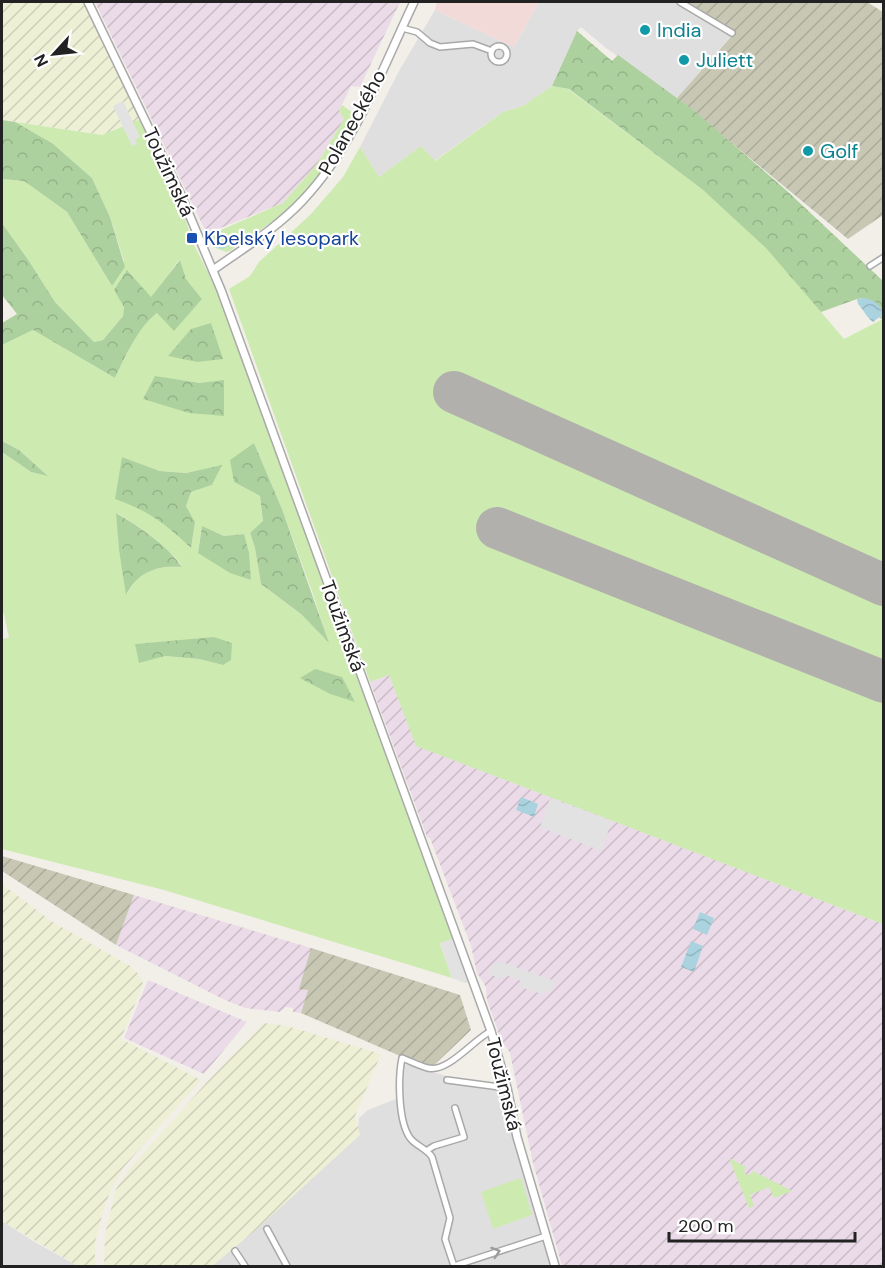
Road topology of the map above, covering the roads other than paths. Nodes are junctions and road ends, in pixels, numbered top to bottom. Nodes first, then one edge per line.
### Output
1 (88, 2) edge
2 (414, 2) edge
3 (680, 2) edge
4 (402, 27) junction
5 (732, 33) dead end
6 (492, 51) dead end
7 (884, 257) edge
8 (870, 267) dead end
9 (213, 270) junction
10 (491, 1031) junction
11 (447, 1080) dead end
12 (507, 1088) junction
13 (455, 1108) dead end
14 (464, 1137) junction
15 (466, 1145) dead end
16 (426, 1150) junction
17 (267, 1229) dead end
18 (546, 1236) junction
19 (235, 1251) dead end
20 (245, 1266) edge
21 (287, 1266) edge
22 (454, 1266) edge
23 (555, 1266) edge

1 - 9 street, Toužimská
2 - 4 street, Polaneckého
3 - 5 street
4 - 6 street
4 - 9 street, Polaneckého
7 - 8 street
9 - 10 street, Toužimská
10 - 12 street, Toužimská
10 - 16 street
11 - 12 street
12 - 18 street, Toužimská
13 - 14 street
14 - 15 street
14 - 16 street
16 - 22 street
17 - 21 street
22 -> 18 street
18 - 23 street, Toužimská
19 - 20 street

